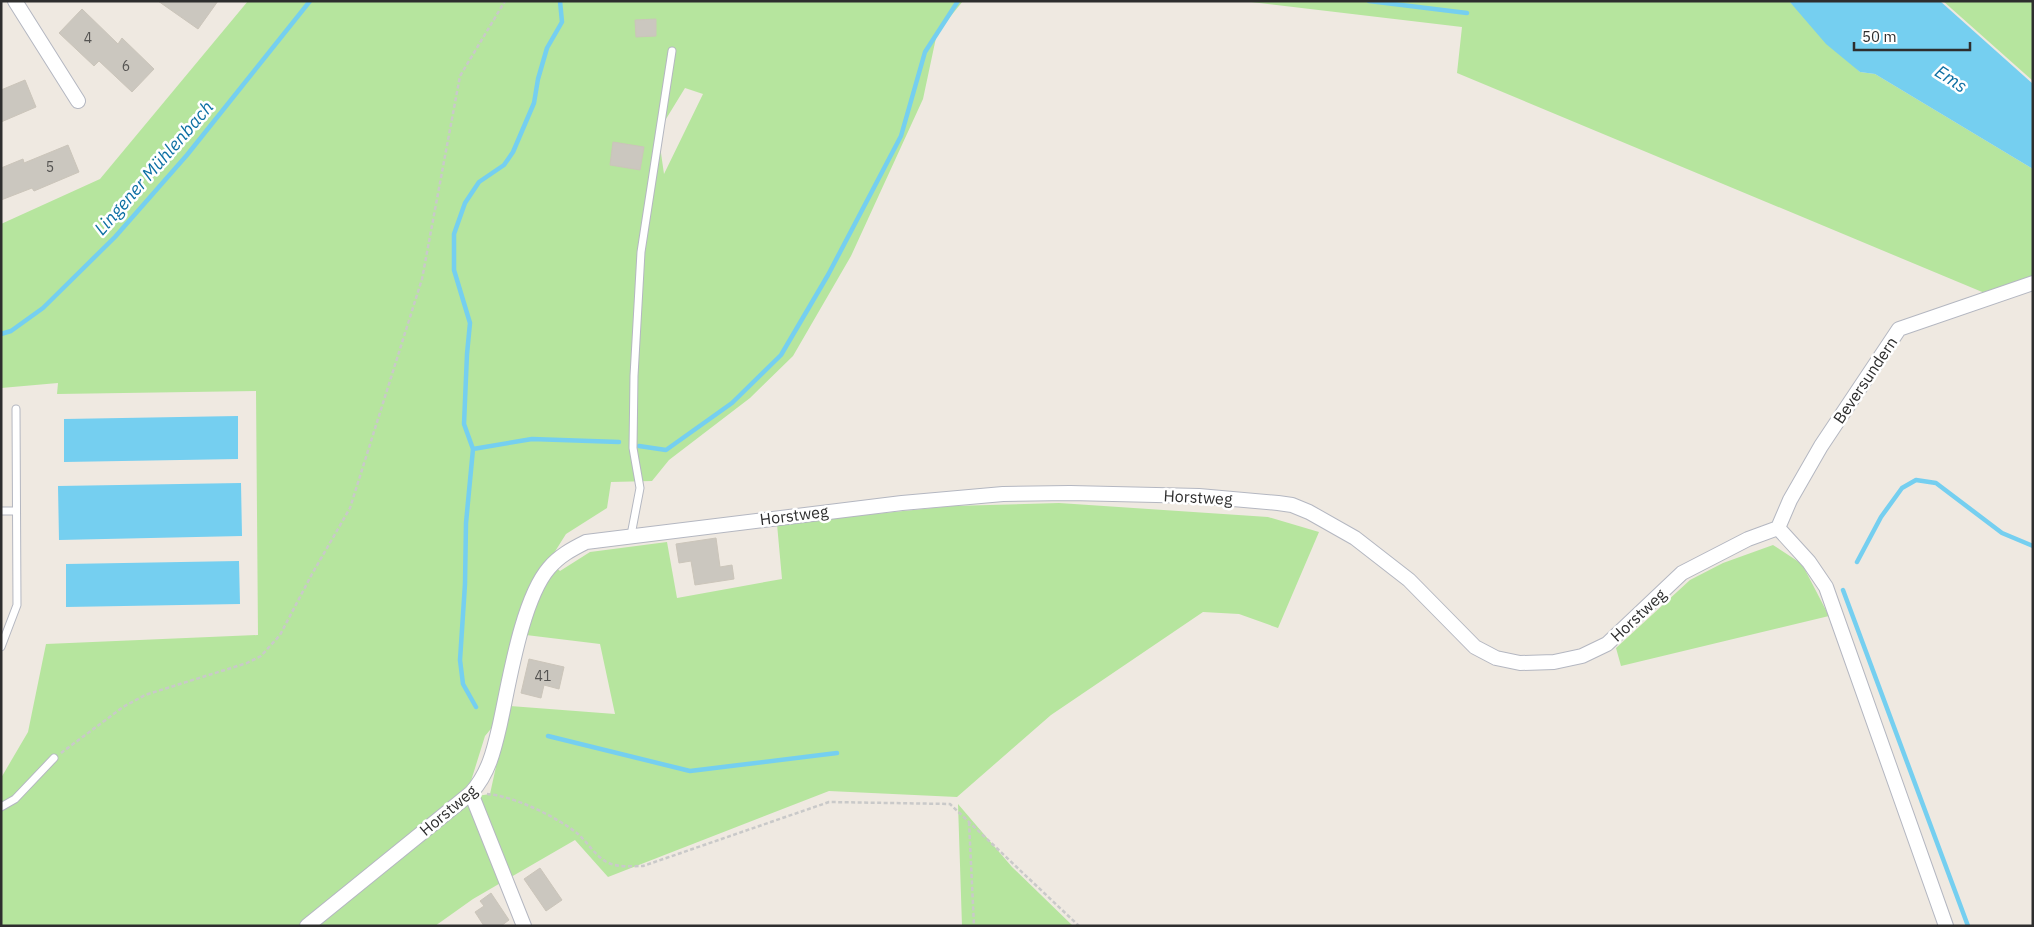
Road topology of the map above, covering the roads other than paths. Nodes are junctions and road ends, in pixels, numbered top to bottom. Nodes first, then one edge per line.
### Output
1 (14, 1) edge
2 (672, 51) dead end
3 (78, 101) dead end
4 (2033, 283) edge
5 (16, 409) dead end
6 (1, 511) edge
7 (15, 511) junction
8 (1778, 528) junction
9 (631, 535) junction
10 (3, 633) edge
11 (1, 648) edge
12 (54, 758) road end
13 (471, 793) junction
14 (1, 807) edge
15 (307, 926) edge
16 (524, 926) edge
17 (1946, 926) edge

1 - 3 street
2 - 9 lane
4 - 8 street, Beversundern
5 - 7 lane
6 - 7 lane
7 - 10 lane
8 - 9 street, Horstweg
8 - 17 street
9 - 13 street, Horstweg
10 - 11 lane
12 - 14 lane
13 - 15 street, Horstweg
13 - 16 street

